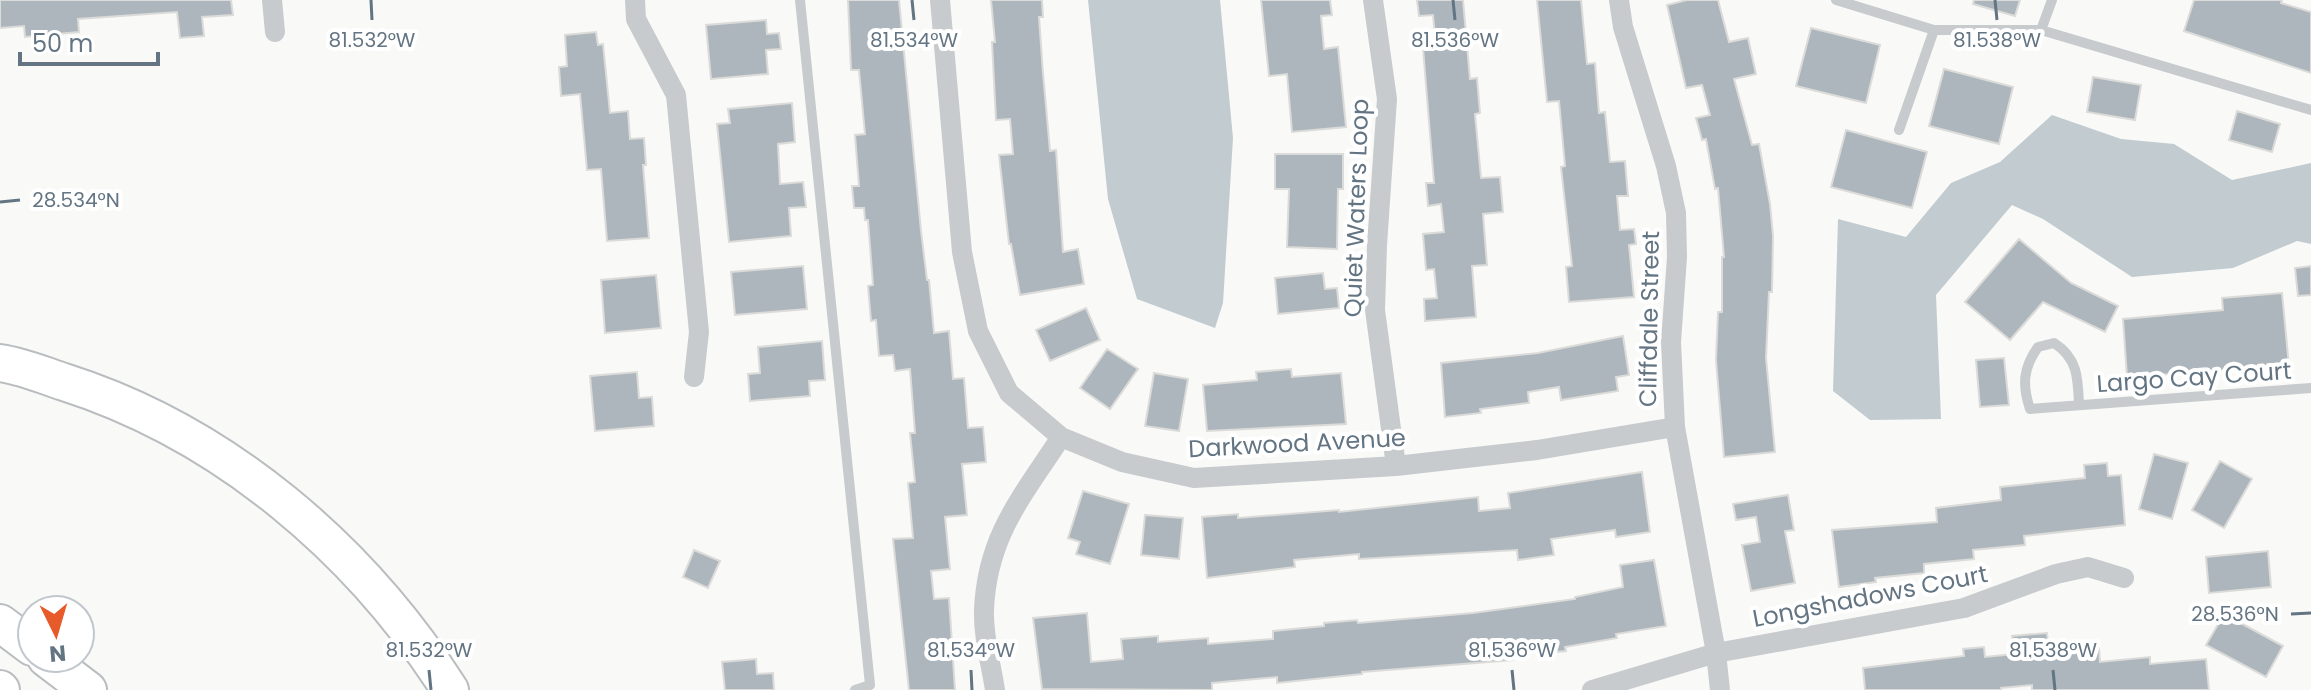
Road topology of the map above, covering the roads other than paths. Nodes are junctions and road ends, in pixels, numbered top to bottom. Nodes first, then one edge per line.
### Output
1 (272, 0) edge
2 (635, 0) edge
3 (800, 0) edge
4 (940, 0) edge
5 (1373, 0) edge
6 (1619, 0) edge
7 (1836, 0) edge
8 (2052, 0) edge
9 (1934, 30) junction
10 (2041, 30) junction
11 (275, 32) dead end
12 (2311, 110) edge
13 (1899, 130) dead end
14 (0, 363) edge
15 (694, 377) dead end
16 (2311, 388) edge
17 (2079, 405) junction
18 (1675, 427) junction
19 (1061, 437) junction
20 (1396, 466) junction
21 (2124, 578) dead end
22 (1716, 653) junction
23 (67, 674) edge
24 (88, 690) edge
25 (450, 690) edge
26 (855, 690) edge
27 (995, 690) edge
28 (1592, 690) edge
29 (1720, 690) edge

1 - 11 street
2 - 15 street
3 - 26 lane
4 - 19 street, Darkwood Avenue
5 - 20 street, Quiet Waters Loop
6 - 18 street, Cliffdale Street
7 - 9 lane
8 - 10 lane
9 - 10 lane
9 - 13 lane
10 - 12 lane
14 - 25 highway
16 - 17 lane, Largo Cay Court
17 - 17 lane, Largo Cay Court
18 - 20 street, Darkwood Avenue
18 - 22 street, Cliffdale Street
19 - 20 street, Darkwood Avenue
19 - 27 street
21 - 22 street, Longshadows Court
22 - 28 street, Longshadows Court
22 - 29 street, Cliffdale Street
23 - 24 highway

